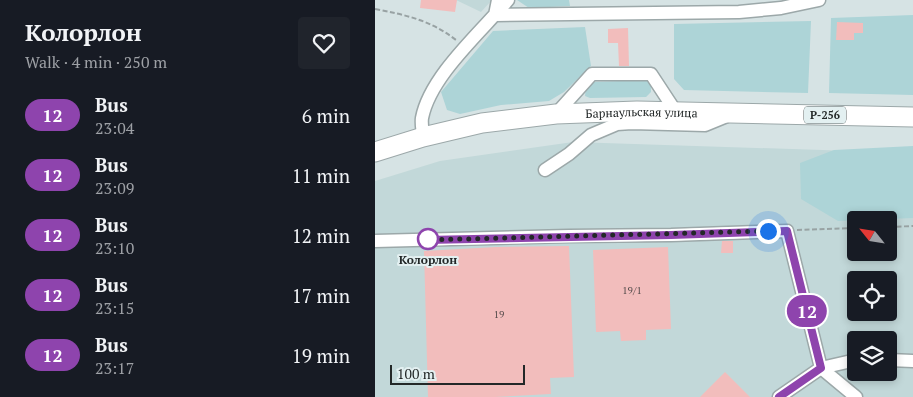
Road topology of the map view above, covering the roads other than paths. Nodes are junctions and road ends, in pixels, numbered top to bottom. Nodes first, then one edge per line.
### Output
1 (498, 0) edge
2 (508, 0) edge
3 (818, 0) edge
4 (495, 15) junction
5 (676, 112) junction
6 (736, 113) junction
7 (556, 114) junction
8 (913, 117) edge
9 (423, 137) junction
10 (375, 152) edge
11 (545, 170) dead end
12 (375, 241) edge
13 (897, 360) edge
14 (913, 361) edge
15 (847, 362) edge
16 (821, 368) junction
17 (781, 396) edge
18 (856, 397) edge

1 - 4 street
2 - 4 street
3 - 4 street
4 - 9 street
5 - 6 highway, Барнаульская улица / Р-256
5 - 7 highway, Барнаульская улица / Р-256
5 - 7 street
6 - 8 highway, Барнаульская улица / Р-256
6 - 11 street
7 - 9 highway, Барнаульская улица / Р-256
9 - 10 highway, Барнаульская улица / Р-256
12 - 16 street
13 - 14 street
15 - 16 street
16 - 17 street
16 - 18 street

